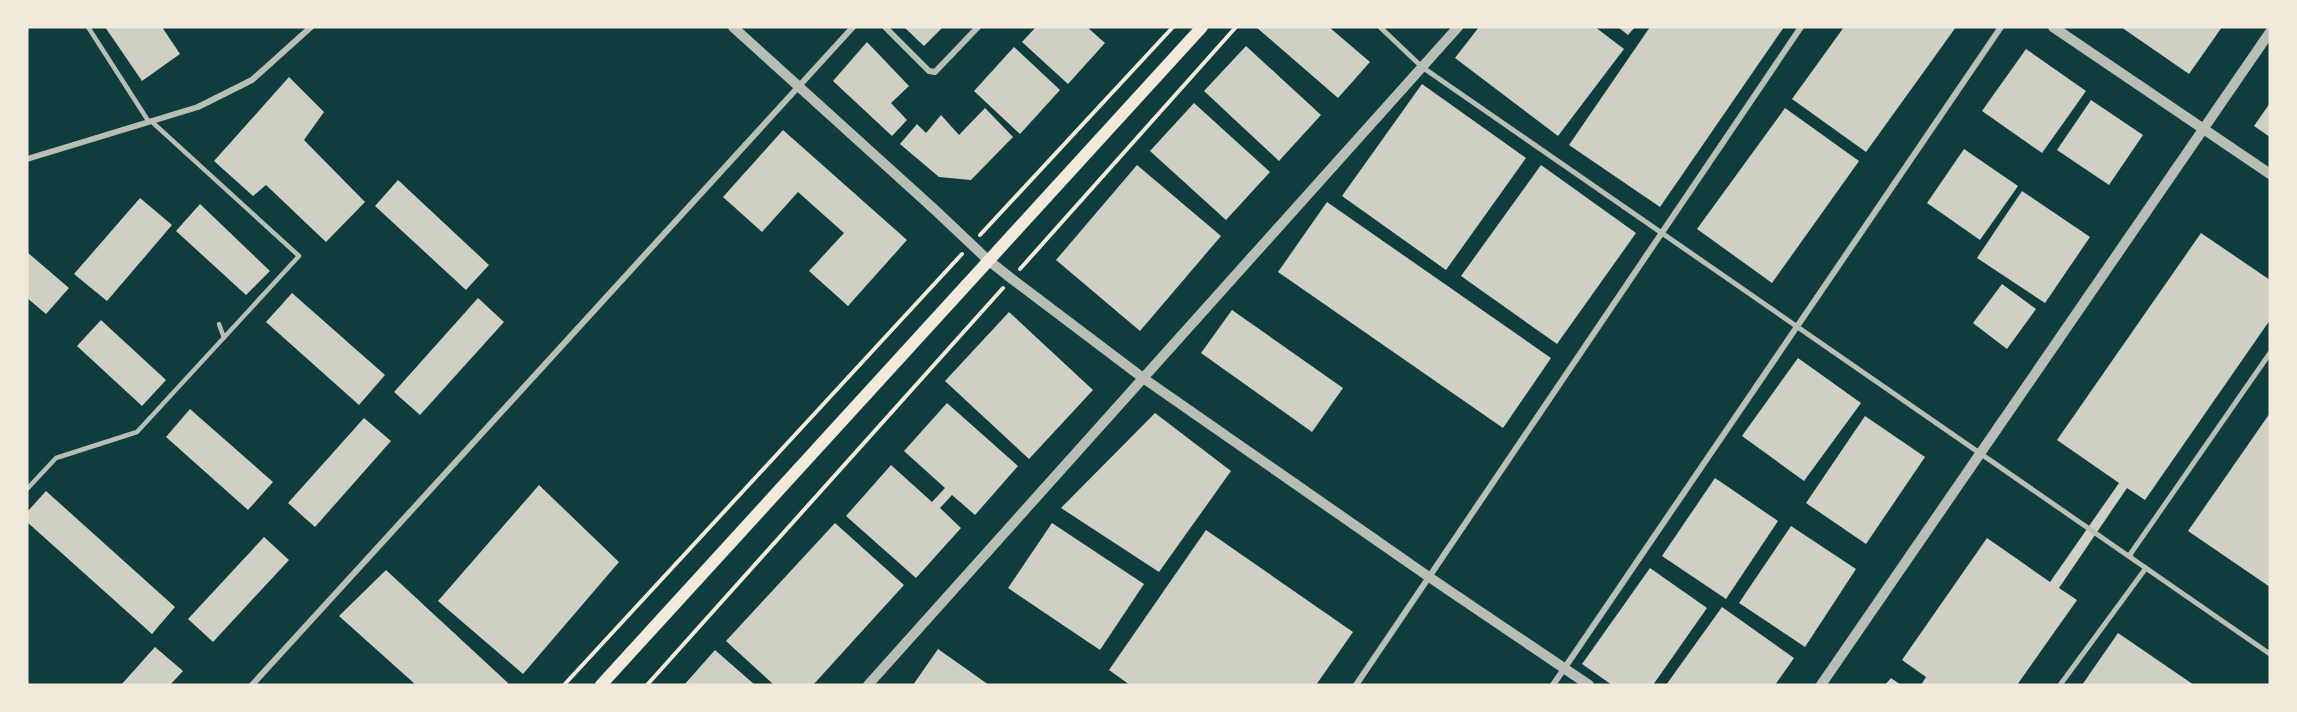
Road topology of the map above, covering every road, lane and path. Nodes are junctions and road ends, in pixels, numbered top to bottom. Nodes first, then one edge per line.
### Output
1 (88, 27) edge
2 (311, 27) edge
3 (733, 27) edge
4 (853, 27) edge
5 (885, 27) edge
6 (978, 27) edge
7 (1173, 27) edge
8 (1202, 27) edge
9 (1236, 27) edge
10 (1380, 27) edge
11 (1458, 27) edge
12 (1801, 27) edge
13 (2001, 27) edge
14 (2053, 27) edge
15 (2270, 32) edge
16 (1422, 67) junction
17 (798, 86) junction
18 (150, 122) junction
19 (2204, 129) junction
20 (27, 159) edge
21 (2270, 174) edge
22 (1662, 233) junction
23 (971, 244) junction
24 (988, 260) junction
25 (1012, 279) junction
26 (219, 324) dead end
27 (1798, 326) junction
28 (224, 338) junction
29 (2270, 353) edge
30 (1143, 378) junction
31 (1981, 453) junction
32 (27, 489) edge
33 (2129, 556) junction
34 (2146, 568) junction
35 (1430, 577) junction
36 (2270, 654) edge
37 (1565, 669) junction
38 (252, 685) edge
39 (564, 685) edge
40 (601, 685) edge
41 (647, 685) edge
42 (868, 685) edge
43 (1356, 685) edge
44 (1554, 685) edge
45 (1590, 685) edge
46 (1821, 685) edge
47 (2060, 685) edge

1 - 18 lane
2 - 18 street
3 - 17 street
4 - 17 street
5 - 6 street
7 - 23 path
8 - 24 main road
9 - 25 path
10 - 16 street
11 - 16 street
12 - 22 street
13 - 27 street
14 - 19 street
15 - 19 street
16 - 22 street
16 - 30 street
17 - 23 street
17 - 38 street
18 - 20 street
18 - 28 lane
19 - 21 street
19 - 31 street
22 - 27 street
22 - 35 street
23 - 24 street
23 - 39 path
24 - 25 street
24 - 40 main road
25 - 30 street
25 - 41 path
26 - 28 lane
27 - 31 street
27 - 37 street
28 - 32 lane
29 - 33 street
30 - 35 street
30 - 42 street
31 - 33 street
31 - 46 street
33 - 34 street
34 - 36 street
34 - 47 street
35 - 37 street
35 - 43 street
37 - 44 street
37 - 45 street

